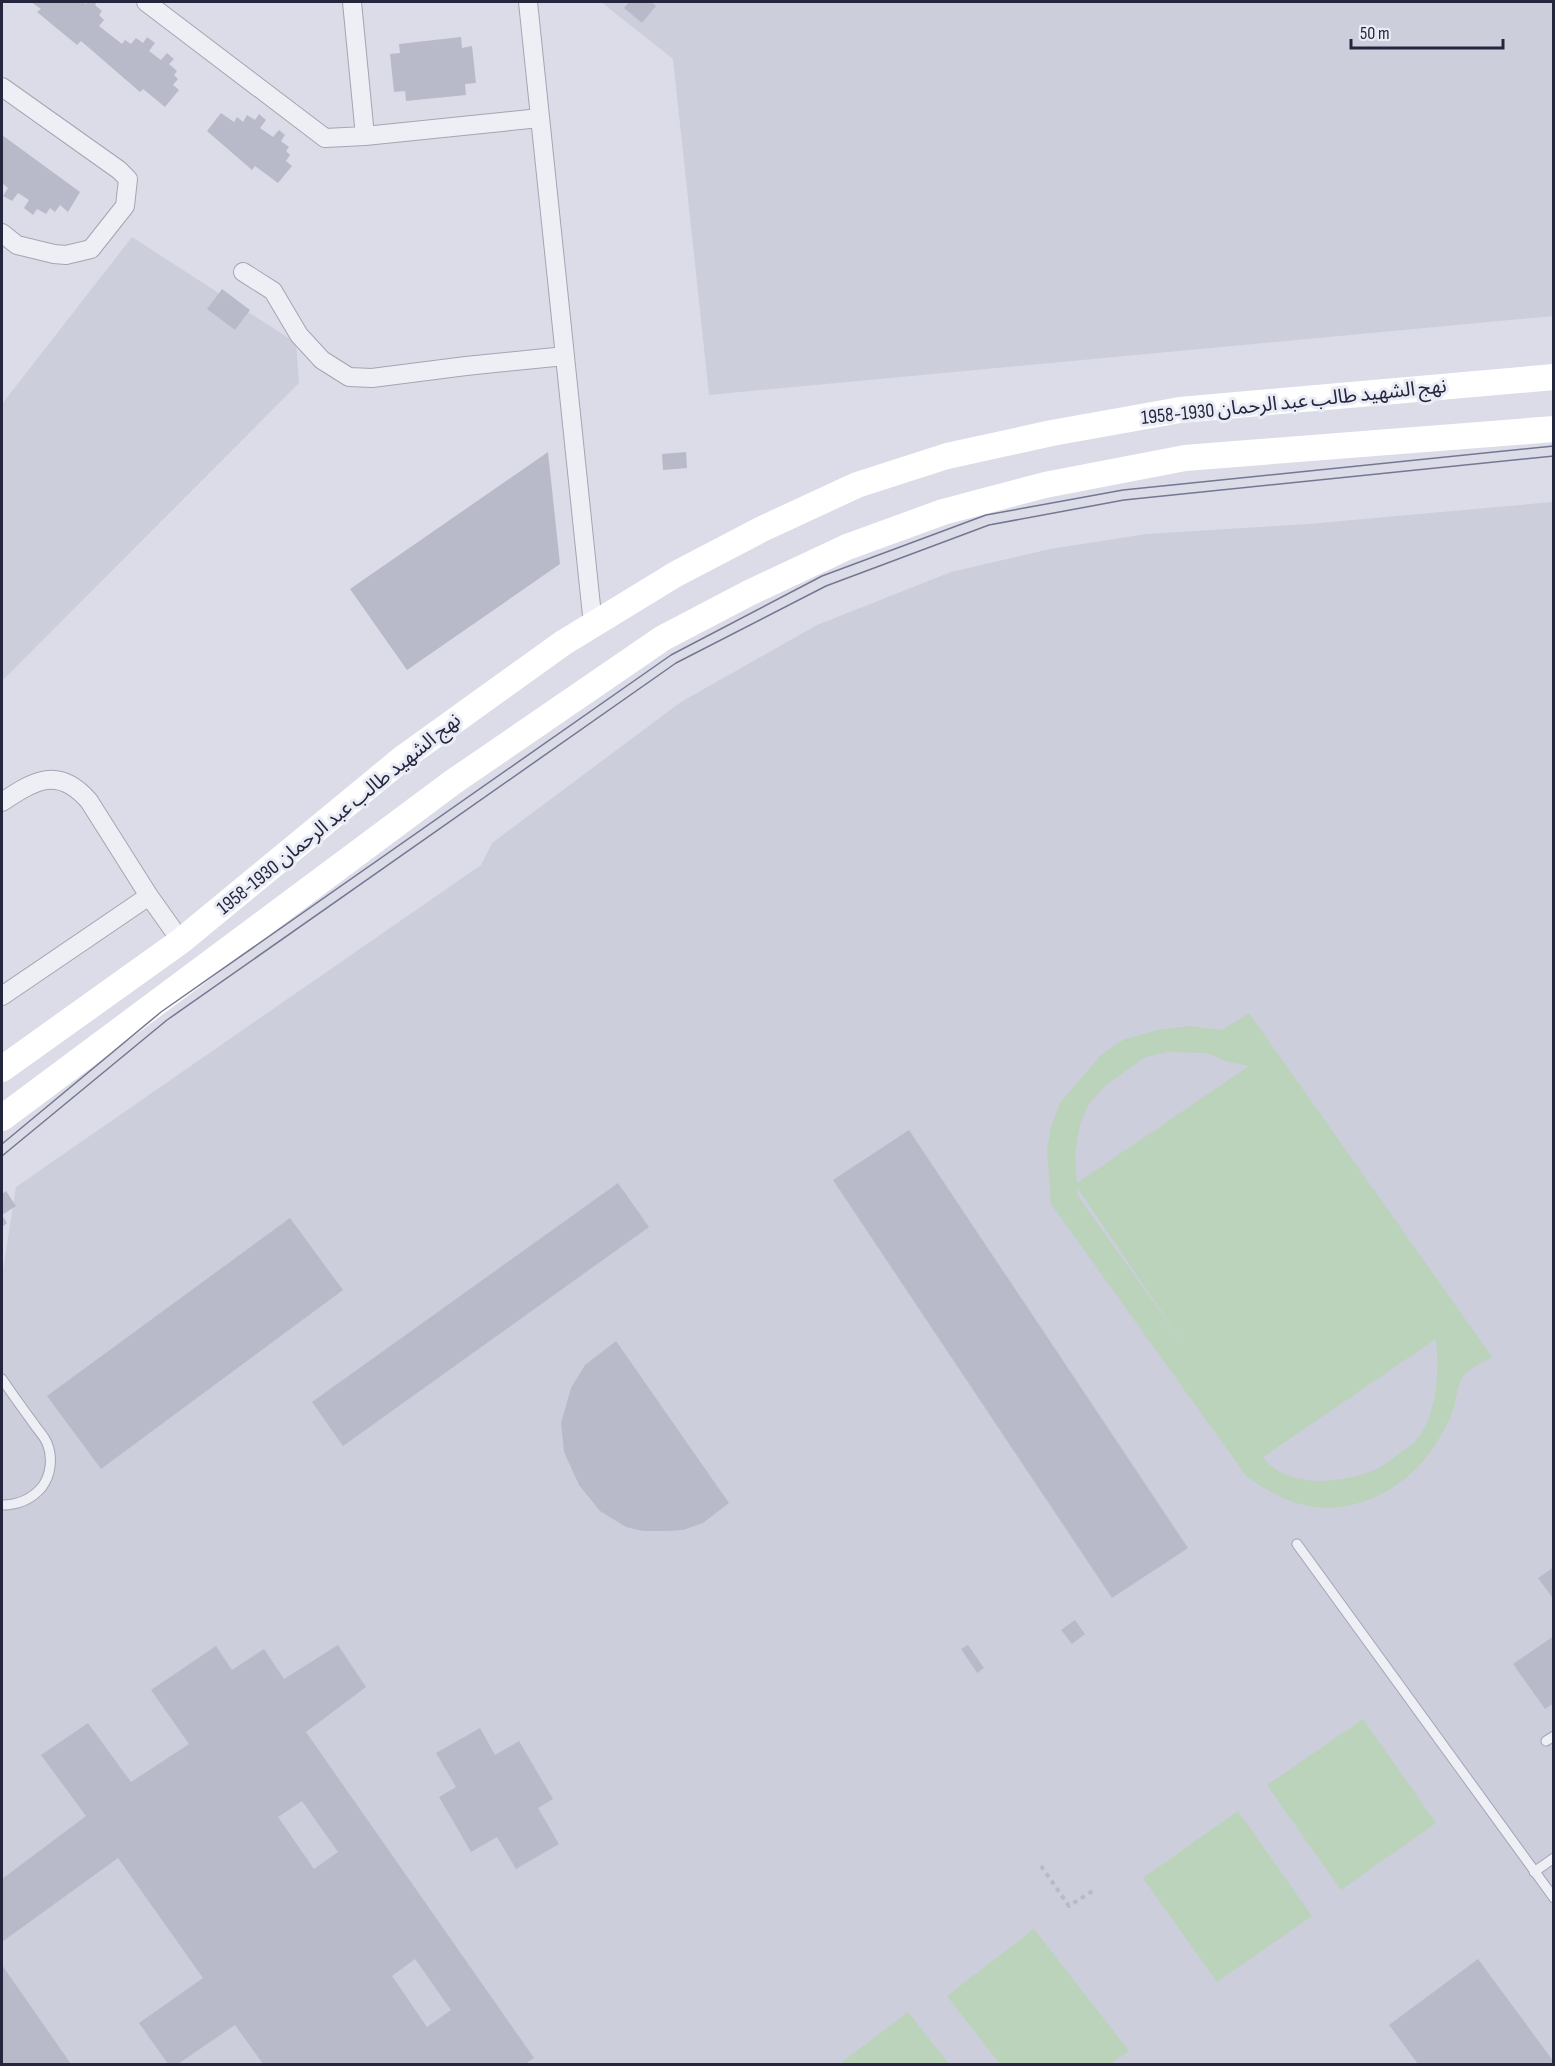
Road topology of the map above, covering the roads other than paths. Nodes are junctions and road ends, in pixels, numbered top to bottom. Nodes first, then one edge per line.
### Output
1 (146, 2) edge
2 (352, 2) edge
3 (528, 2) edge
4 (2, 87) edge
5 (540, 118) junction
6 (365, 136) junction
7 (2, 233) edge
8 (243, 272) dead end
9 (565, 356) junction
10 (1554, 377) edge
11 (1554, 429) edge
12 (593, 625) junction
13 (2, 802) edge
14 (149, 896) junction
15 (181, 941) junction
16 (2, 996) edge
17 (2, 1069) edge
18 (2, 1118) edge
19 (2, 1379) edge
20 (2, 1505) edge
21 (1297, 1544) dead end
22 (1554, 1858) edge
23 (1534, 1872) junction
24 (1554, 1898) edge

1 - 6 street
2 - 6 street
3 - 5 street
4 - 7 street
5 - 6 street
5 - 9 street
8 - 9 street
9 - 12 street
10 - 12 main road, نهج الشهيد طالب عبد الرحمان 1930-1958
11 - 18 main road, نهج الشهيد طالب عبد الرحمان 1930-1958
12 - 15 main road, نهج الشهيد طالب عبد الرحمان 1930-1958
13 - 14 street
14 - 15 street
14 - 16 street
15 - 17 main road, نهج الشهيد طالب عبد الرحمان 1930-1958
19 - 20 lane
21 - 23 lane
22 - 23 lane
23 - 24 lane

